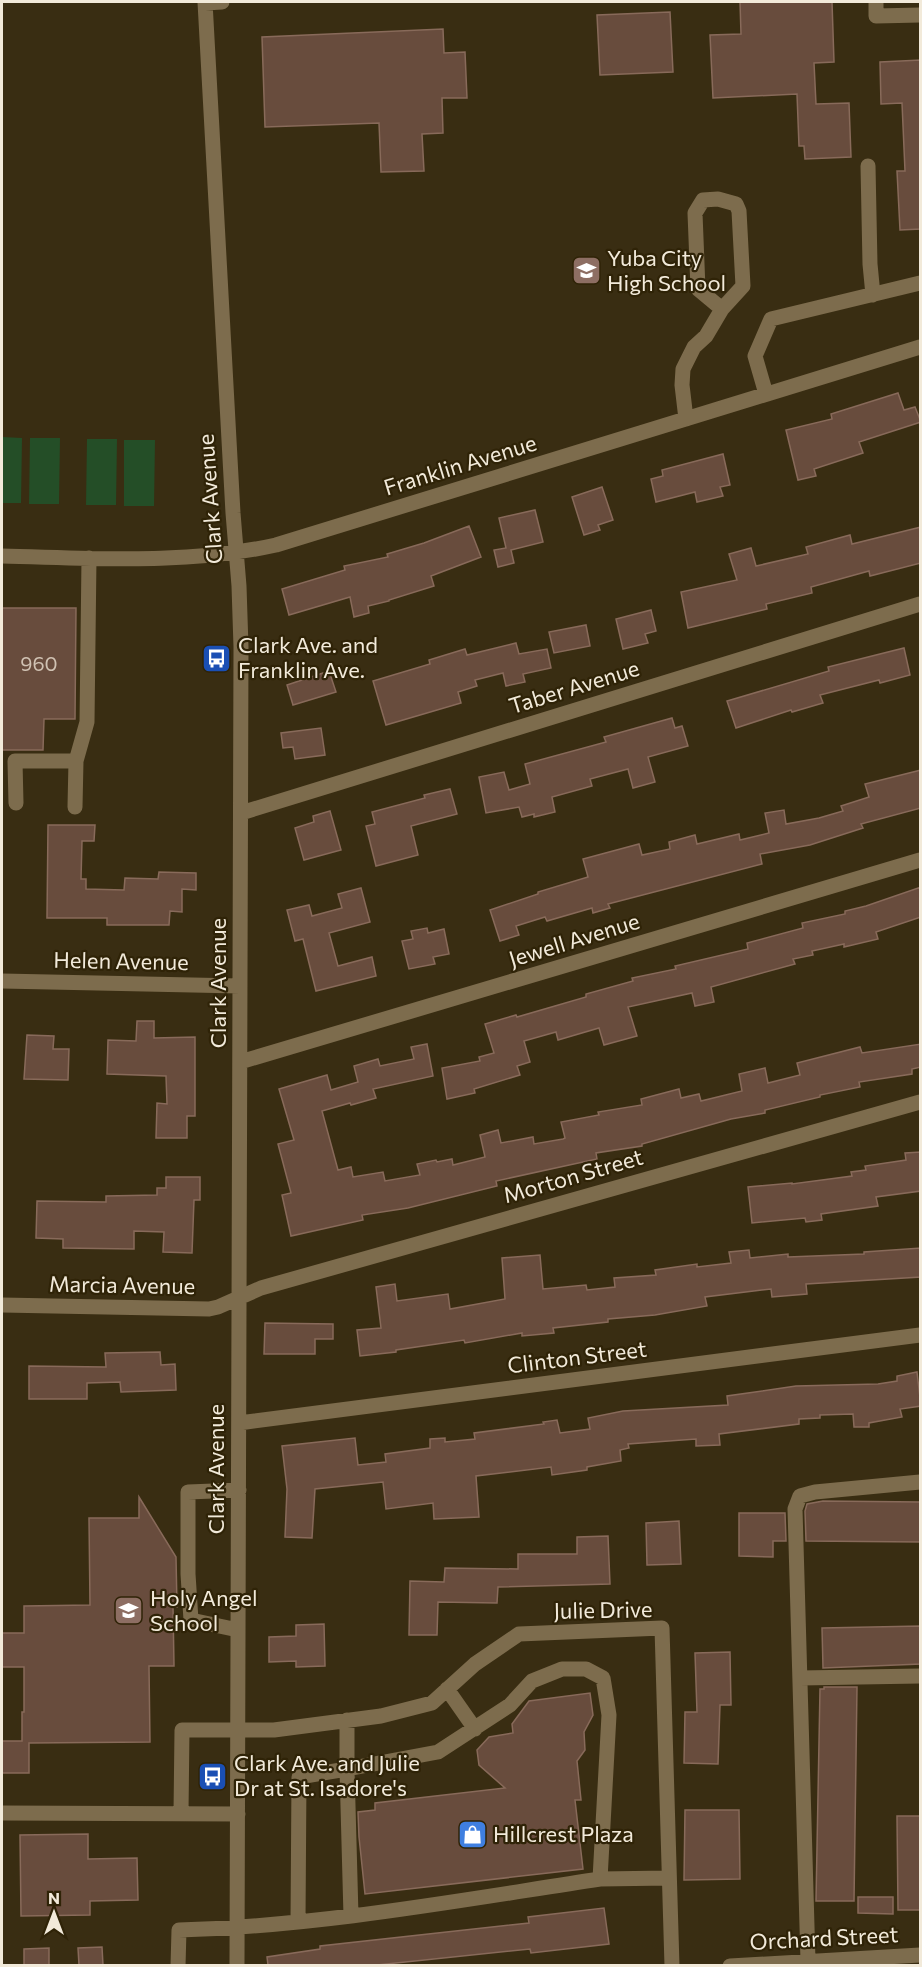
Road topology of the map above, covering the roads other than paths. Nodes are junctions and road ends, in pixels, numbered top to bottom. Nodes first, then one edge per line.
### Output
1 (205, 2) edge
2 (222, 2) edge
3 (876, 2) edge
4 (921, 15) edge
5 (868, 166) dead end
6 (921, 284) edge
7 (873, 295) junction
8 (722, 309) junction
9 (921, 347) edge
10 (766, 394) junction
11 (686, 419) junction
12 (236, 553) junction
13 (2, 556) edge
14 (89, 558) junction
15 (921, 604) edge
16 (76, 761) junction
17 (16, 803) dead end
18 (75, 807) dead end
19 (241, 813) junction
20 (921, 860) edge
21 (2, 981) edge
22 (240, 986) junction
23 (240, 1062) junction
24 (921, 1102) edge
25 (239, 1297) junction
26 (2, 1305) edge
27 (921, 1335) edge
28 (238, 1423) junction
29 (921, 1482) edge
30 (238, 1490) junction
31 (238, 1630) junction
32 (921, 1676) edge
33 (800, 1678) junction
34 (447, 1689) junction
35 (347, 1720) junction
36 (475, 1729) junction
37 (238, 1730) junction
38 (347, 1769) junction
39 (2, 1813) edge
40 (181, 1813) junction
41 (238, 1814) junction
42 (669, 1878) junction
43 (600, 1879) junction
44 (351, 1916) junction
45 (298, 1922) junction
46 (237, 1929) junction
47 (921, 1955) edge
48 (807, 1961) junction
49 (178, 1965) edge
50 (237, 1965) edge
51 (672, 1965) edge
52 (730, 1965) edge

1 - 2 street
1 - 12 street, Clark Avenue
3 - 4 street
5 - 7 street
6 - 7 street
7 - 10 street
8 - 8 street
8 - 11 street
9 - 10 street, Franklin Avenue
10 - 11 street, Franklin Avenue
11 - 12 street, Franklin Avenue
12 - 14 street, Franklin Avenue
12 - 19 street, Clark Avenue
13 - 14 street, Franklin Avenue
14 - 16 street
15 - 19 street, Taber Avenue
16 - 17 street
16 - 18 street
19 - 22 street, Clark Avenue
20 - 23 street, Jewell Avenue
21 - 22 street, Helen Avenue
22 - 23 street, Clark Avenue
23 - 25 street, Clark Avenue
24 - 25 street, Morton Street
25 - 26 street, Marcia Avenue
25 - 28 street, Clark Avenue
27 - 28 street, Clinton Street
28 - 30 street, Clark Avenue
29 - 33 street
30 - 31 street, Clark Avenue
30 - 31 street
31 - 37 street, Clark Avenue
32 - 33 street
33 - 48 street
34 - 35 street, Julie Drive
34 - 36 street
34 - 42 street, Julie Drive
35 - 37 street, Julie Drive
35 - 38 street
36 - 38 street
36 - 43 street
37 - 40 street, Julie Drive
37 - 41 street, Clark Avenue
38 - 44 street
38 - 45 street
39 - 40 street
40 - 41 street
41 - 46 street, Clark Avenue
42 - 43 street
42 - 51 street, Julie Drive
43 - 44 street
44 - 45 street
45 - 46 street
46 - 49 street
46 - 50 street, Clark Avenue
47 - 48 street, Orchard Street
48 - 52 street, Orchard Street

